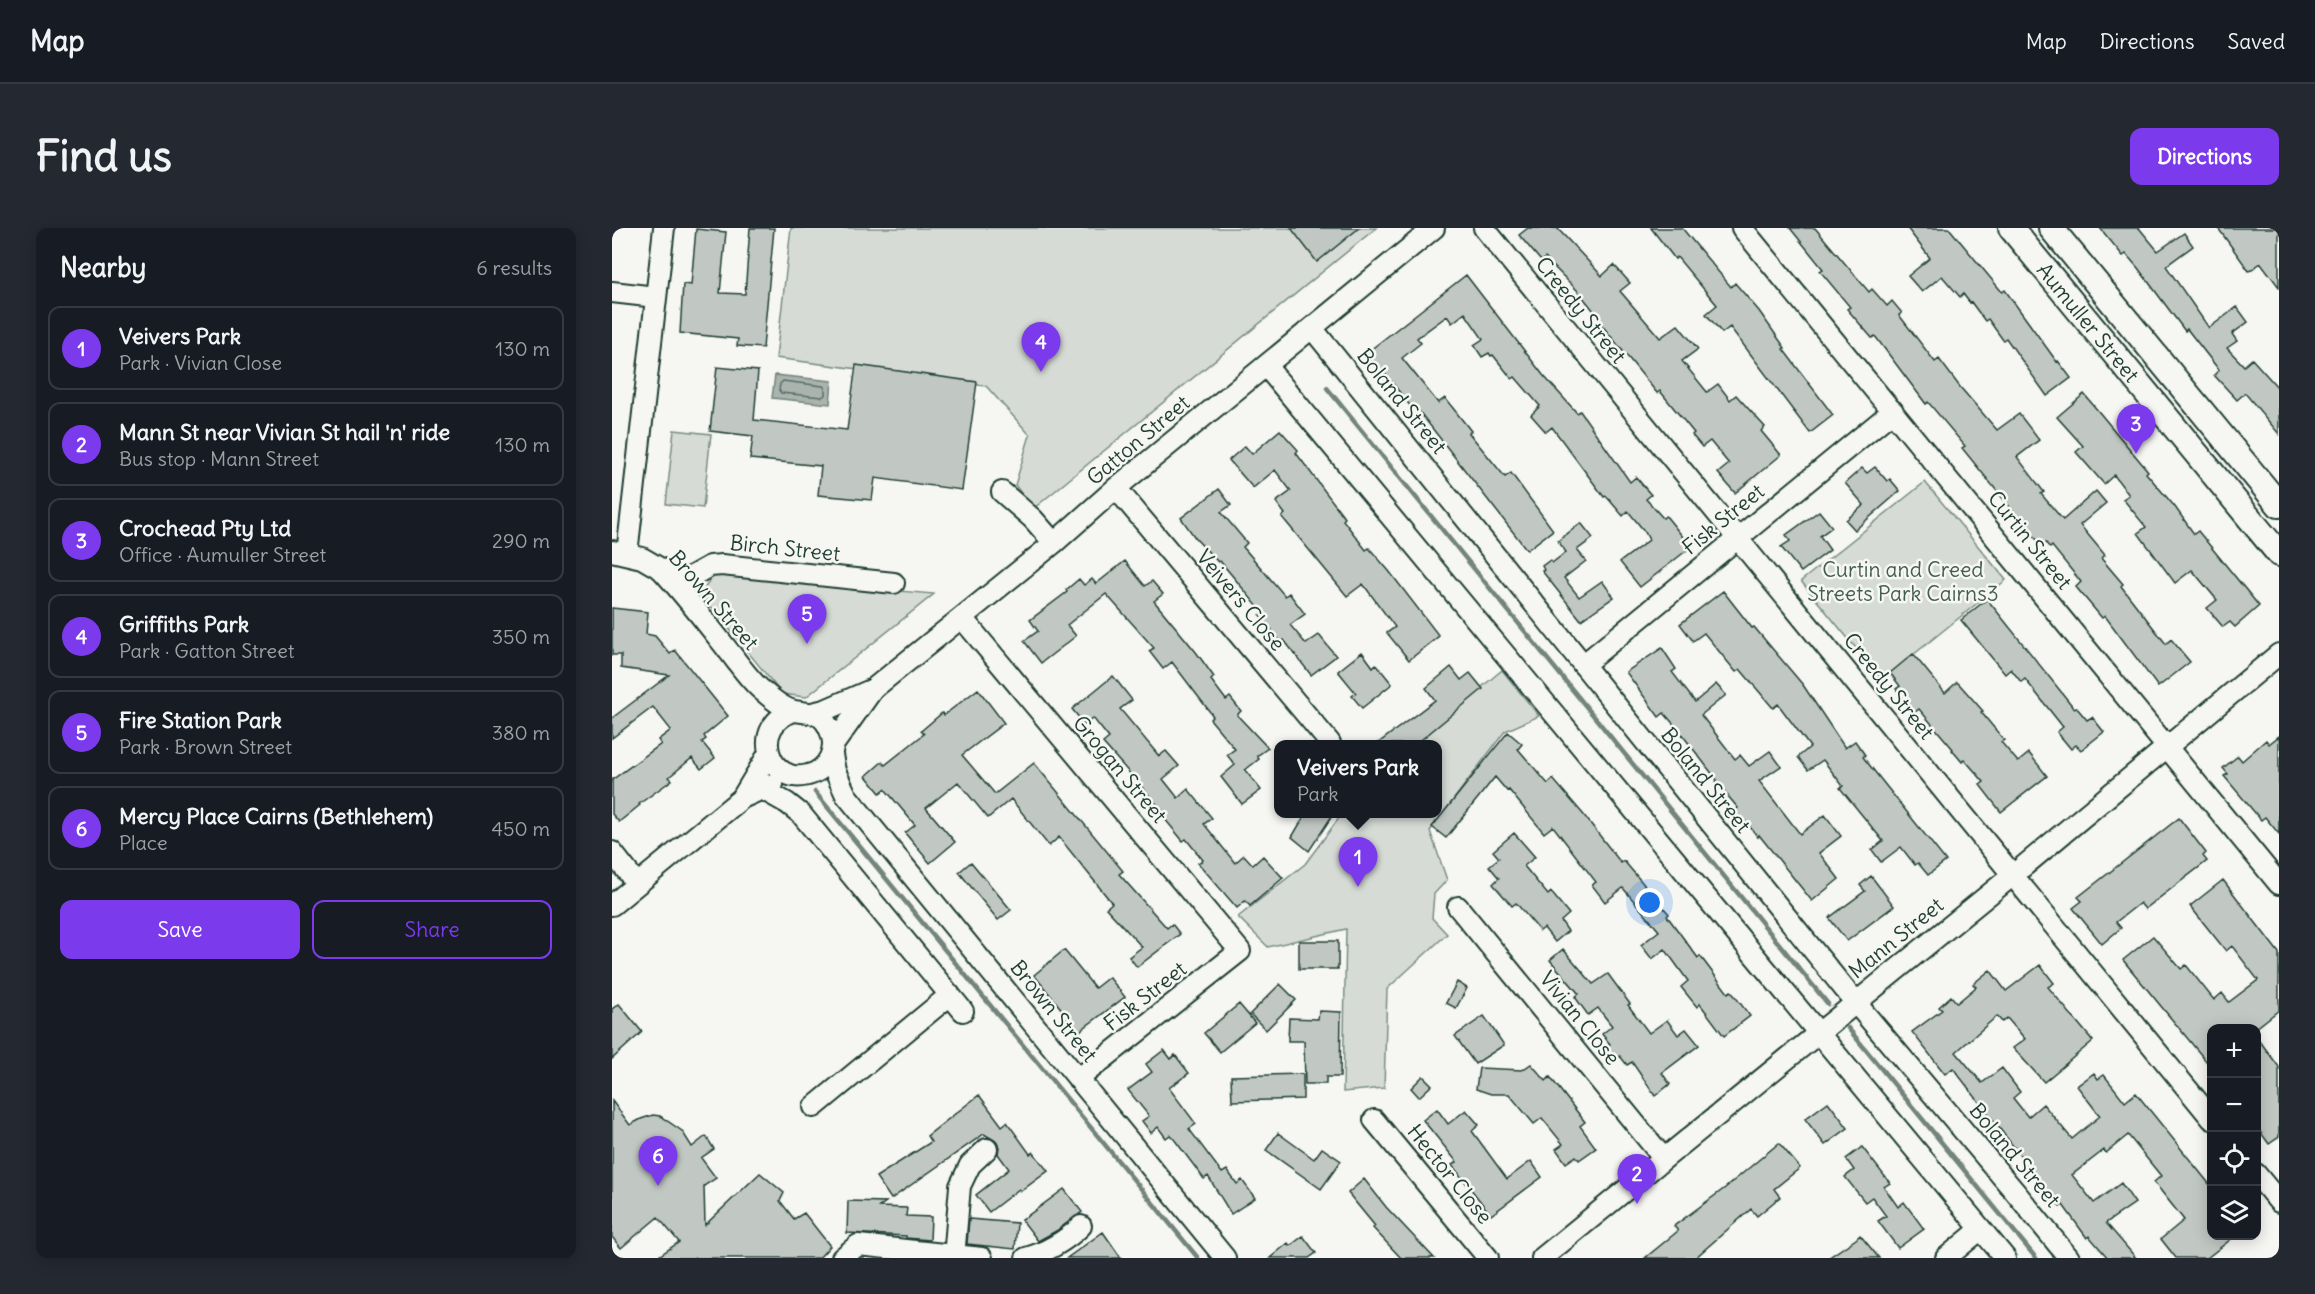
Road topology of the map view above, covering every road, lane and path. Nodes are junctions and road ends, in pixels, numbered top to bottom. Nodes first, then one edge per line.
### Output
1 (664, 228) edge
2 (1434, 228) edge
3 (1484, 228) edge
4 (1742, 228) edge
5 (2011, 228) edge
6 (2022, 228) edge
7 (2051, 228) edge
8 (2038, 260) junction
9 (612, 292) edge
10 (656, 297) junction
11 (1312, 328) junction
12 (1266, 366) junction
13 (1893, 411) junction
14 (1116, 488) junction
15 (1002, 492) dead end
16 (2279, 505) edge
17 (1737, 539) junction
18 (1054, 543) junction
19 (620, 553) edge
20 (2279, 554) edge
21 (894, 584) dead end
22 (676, 585) junction
23 (962, 618) junction
24 (2279, 654) edge
25 (1583, 665) junction
26 (758, 687) junction
27 (873, 689) junction
28 (803, 712) junction
29 (772, 726) junction
30 (1328, 740) edge
31 (2166, 746) junction
32 (833, 750) junction
33 (769, 753) junction
34 (800, 776) junction
35 (762, 789) junction
36 (846, 795) junction
37 (742, 798) junction
38 (801, 814) junction
39 (612, 852) edge
40 (2013, 875) junction
41 (638, 884) junction
42 (2279, 884) edge
43 (612, 905) edge
44 (1458, 907) dead end
45 (1240, 951) joint
46 (950, 995) junction
47 (1855, 1002) junction
48 (963, 1011) dead end
49 (1820, 1032) junction
50 (1078, 1079) junction
51 (814, 1107) dead end
52 (2207, 1114) edge
53 (1374, 1120) dead end
54 (987, 1149) dead end
55 (1664, 1159) junction
56 (2261, 1180) edge
57 (2279, 1202) edge
58 (1081, 1226) dead end
59 (1982, 1229) junction
60 (954, 1257) edge
61 (842, 1258) edge
62 (982, 1258) edge
63 (1026, 1258) edge
64 (1225, 1258) edge
65 (1488, 1258) edge
66 (1542, 1258) edge
67 (1946, 1258) edge
68 (2005, 1258) edge
69 (2068, 1258) edge

1 - 10 street
2 - 11 street, Gatton Street
3 - 17 street, Creedy Street
4 - 13 street, Curtin Street
5 - 8 main road, Aumuller Street
6 - 8 main road
7 - 16 main road, Aumuller Street
8 - 20 main road, Aumuller Street
9 - 10 street
10 - 19 street
11 - 12 street, Gatton Street
11 - 25 street, Boland Street
12 - 14 street, Gatton Street
12 - 49 street
13 - 17 street, Fisk Street
13 - 31 street, Curtin Street
14 - 18 street, Gatton Street
14 - 30 street, Veivers Close
15 - 18 street
17 - 25 street, Fisk Street
17 - 40 street, Creedy Street
18 - 23 street, Gatton Street
19 - 22 street, Brown Street
21 - 22 street, Birch Street
22 - 26 street, Brown Street
23 - 27 street, Gatton Street
23 - 45 street, Grogan Street
24 - 31 street, Mann Street
25 - 47 street, Boland Street
26 - 28 street, Brown Street
26 - 29 street, Brown Street
27 - 28 street
27 - 32 street
28 - 29 street
28 - 32 street
29 - 33 street
31 - 40 street, Mann Street
31 - 42 street, Curtin Street
32 - 34 street
32 - 36 street, Brown Street
33 - 34 street
33 - 37 street
34 - 35 street
34 - 36 street, Brown Street
34 - 38 street
35 - 37 street
35 - 38 street
36 - 50 street, Brown Street
37 - 41 street
38 - 46 street
39 - 41 street
40 - 47 street, Mann Street
40 - 52 street, Creedy Street
41 - 43 street
44 - 55 street, Vivian Close
45 - 50 street, Fisk Street
46 - 48 street
46 - 51 street
47 - 49 street, Mann Street
47 - 69 street, Boland Street
49 - 55 street, Mann Street
49 - 59 street
50 - 64 street, Brown Street
53 - 65 street, Hector Close
54 - 60 street
55 - 66 street, Mann Street
56 - 57 street
58 - 63 street
59 - 67 street
59 - 68 street
60 - 61 street
60 - 62 street

